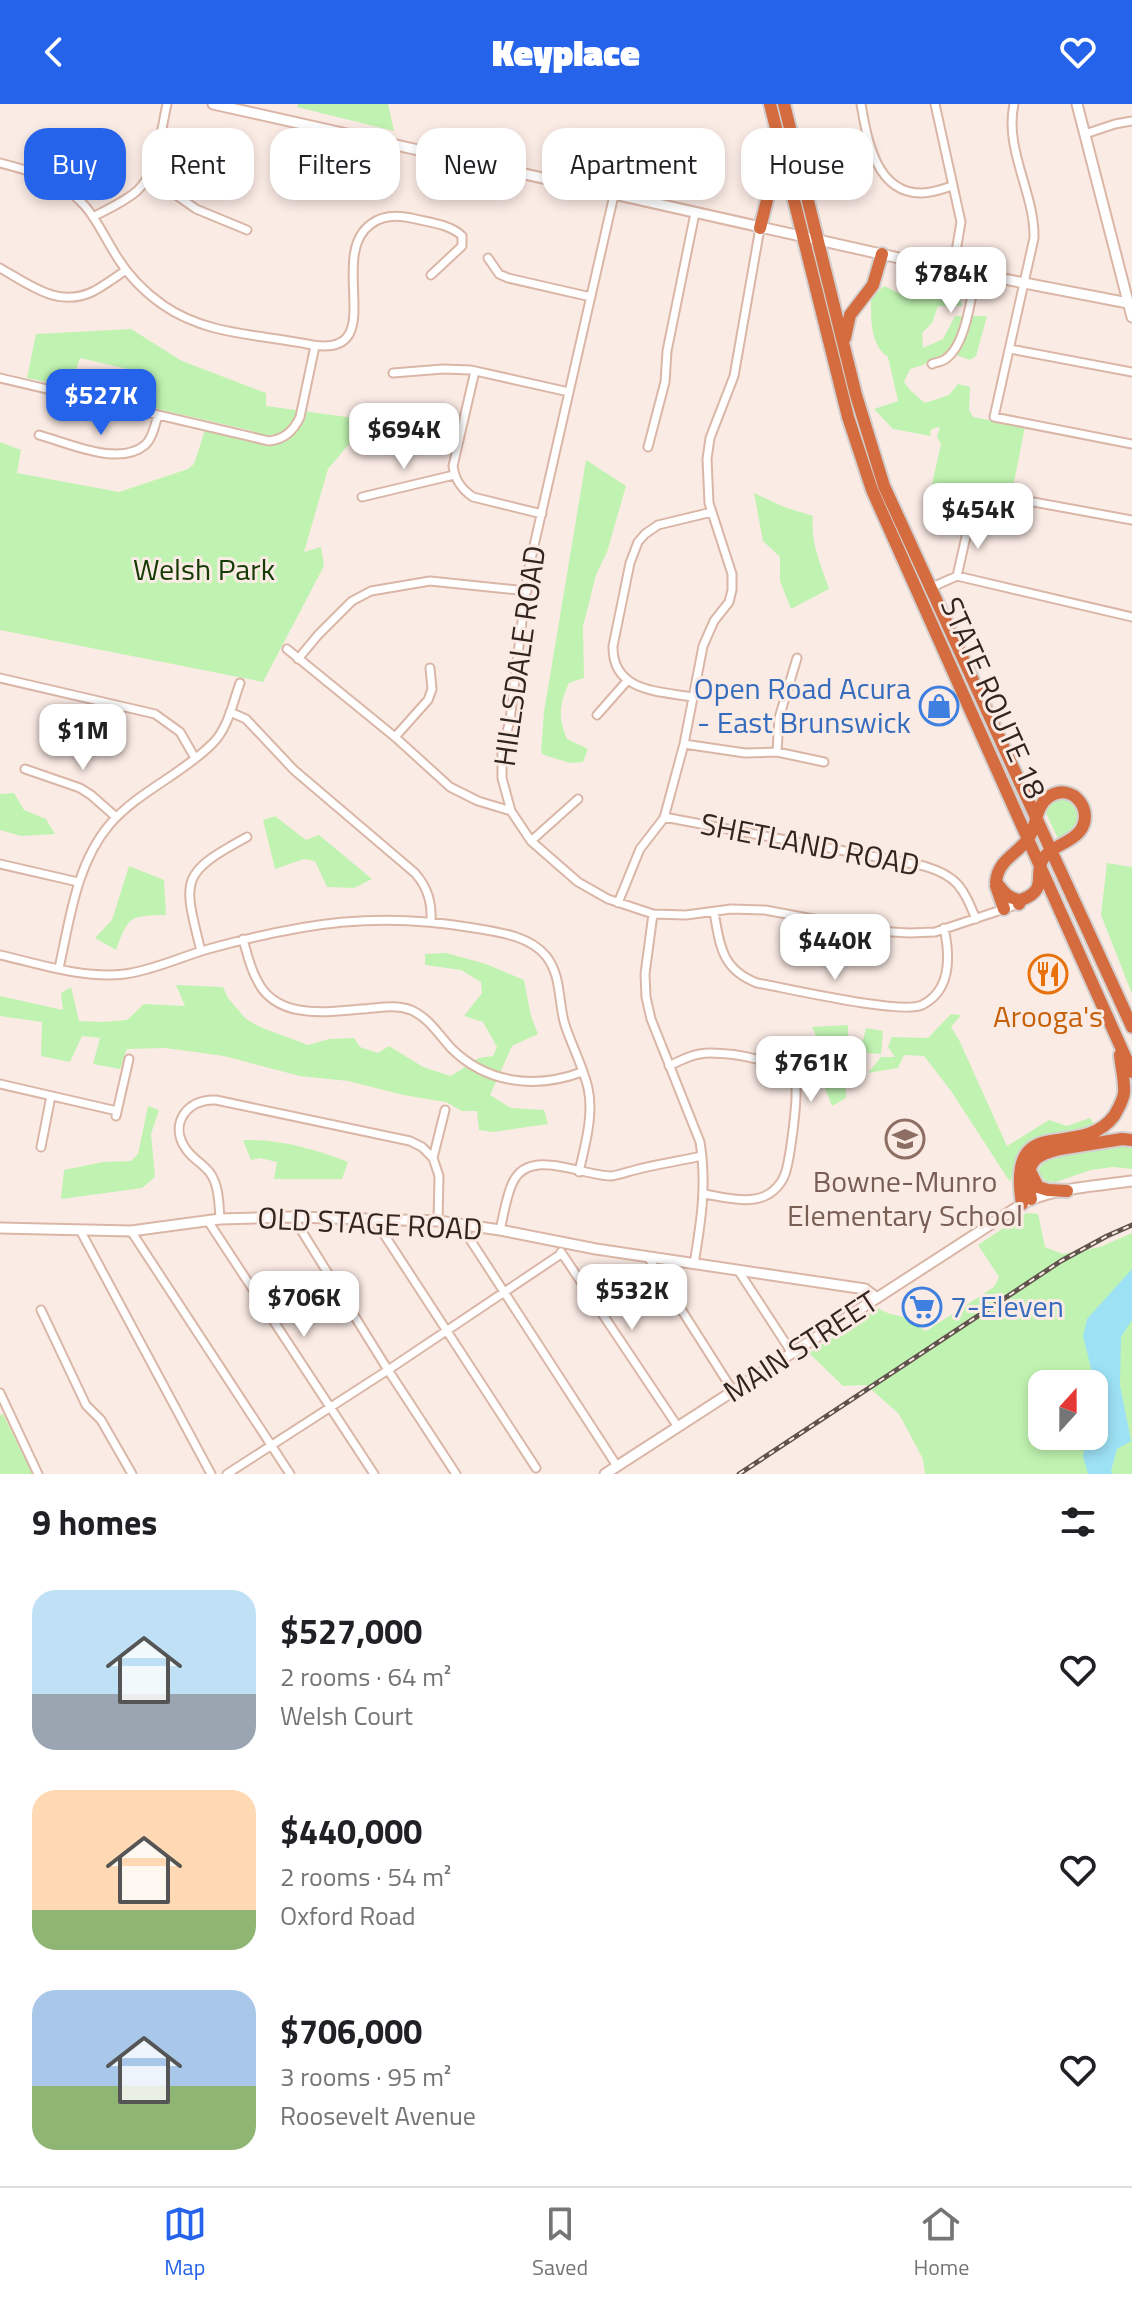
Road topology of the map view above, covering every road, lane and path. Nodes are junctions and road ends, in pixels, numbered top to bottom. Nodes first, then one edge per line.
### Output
1 (167, 104) edge
2 (213, 104) edge
3 (770, 104) edge
4 (784, 104) edge
5 (861, 104) edge
6 (935, 104) edge
7 (1014, 104) edge
8 (1077, 104) edge
9 (1132, 121) edge
10 (161, 128) edge
11 (776, 128) edge
12 (1085, 134) junction
13 (0, 163) edge
14 (542, 179) edge
15 (142, 185) edge
16 (952, 186) junction
17 (183, 200) edge
18 (613, 200) edge
19 (636, 200) edge
20 (767, 200) edge
21 (793, 200) edge
22 (695, 213) junction
23 (93, 217) junction
24 (760, 228) junction
25 (247, 230) dead end
26 (802, 237) junction
27 (817, 239) junction
28 (882, 254) junction
29 (488, 258) dead end
30 (0, 268) edge
31 (953, 269) junction
32 (126, 270) junction
33 (976, 274) junction
34 (431, 275) dead end
35 (1025, 283) junction
36 (591, 297) junction
37 (1128, 303) junction
38 (1132, 317) edge
39 (315, 346) junction
40 (1010, 349) junction
41 (932, 364) dead end
42 (849, 365) junction
43 (475, 371) junction
44 (1132, 372) edge
45 (393, 373) dead end
46 (0, 378) edge
47 (569, 392) junction
48 (158, 415) junction
49 (39, 435) dead end
50 (1132, 444) edge
51 (648, 447) dead end
52 (454, 475) junction
53 (362, 497) dead end
54 (1017, 499) dead end
55 (712, 512) junction
56 (542, 514) junction
57 (970, 519) dead end
58 (1132, 520) edge
59 (957, 576) junction
60 (930, 588) junction
61 (527, 591) junction
62 (1132, 617) edge
63 (287, 649) dead end
64 (797, 658) dead end
65 (298, 659) junction
66 (430, 668) dead end
67 (0, 678) edge
68 (627, 681) junction
69 (240, 683) dead end
70 (692, 697) junction
71 (230, 712) junction
72 (597, 715) dead end
73 (395, 737) junction
74 (684, 744) junction
75 (777, 752) junction
76 (195, 758) junction
77 (824, 762) dead end
78 (25, 769) dead end
79 (578, 799) dead end
80 (511, 811) junction
81 (116, 817) junction
82 (664, 817) junction
83 (1036, 818) junction
84 (247, 837) dead end
85 (1027, 840) junction
86 (531, 841) junction
87 (1050, 851) junction
88 (0, 864) edge
89 (1040, 868) junction
90 (78, 882) junction
91 (996, 882) junction
92 (1020, 902) junction
93 (618, 903) junction
94 (1004, 909) junction
95 (1059, 910) junction
96 (714, 912) junction
97 (653, 914) junction
98 (976, 919) junction
99 (431, 922) junction
100 (944, 928) junction
101 (243, 939) junction
102 (201, 951) junction
103 (0, 955) edge
104 (59, 968) junction
105 (1123, 1005) junction
106 (1132, 1020) edge
107 (1132, 1027) edge
108 (1118, 1040) junction
109 (129, 1059) dead end
110 (669, 1066) junction
111 (582, 1072) junction
112 (1132, 1072) edge
113 (0, 1084) edge
114 (51, 1096) junction
115 (445, 1110) dead end
116 (1132, 1140) edge
117 (41, 1147) dead end
118 (702, 1156) junction
119 (433, 1158) junction
120 (1030, 1171) junction
121 (579, 1172) junction
122 (1132, 1181) edge
123 (1067, 1191) junction
124 (704, 1194) junction
125 (1026, 1201) junction
126 (293, 1217) junction
127 (220, 1219) junction
128 (374, 1219) junction
129 (208, 1221) junction
130 (438, 1221) junction
131 (460, 1224) junction
132 (0, 1228) edge
133 (80, 1230) junction
134 (500, 1230) junction
135 (131, 1231) junction
136 (558, 1242) junction
137 (561, 1254) junction
138 (648, 1257) junction
139 (694, 1264) junction
140 (738, 1270) junction
141 (504, 1293) junction
142 (877, 1298) junction
143 (41, 1310) dead end
144 (446, 1331) junction
145 (792, 1353) junction
146 (388, 1370) junction
147 (733, 1391) junction
148 (0, 1393) edge
149 (330, 1408) junction
150 (678, 1427) junction
151 (271, 1446) junction
152 (617, 1466) junction
153 (536, 1468) dead end
154 (38, 1474) edge
155 (132, 1474) edge
156 (211, 1474) edge
157 (227, 1474) edge
158 (290, 1474) edge
159 (374, 1474) edge
160 (456, 1474) edge
161 (605, 1474) edge

1 - 10 street
2 - 14 street
3 - 11 highway, STATE ROUTE 18
4 - 27 highway, STATE ROUTE 18
5 - 16 street
6 - 16 street
7 - 35 street
8 - 12 street
9 - 12 street
12 - 37 street
13 - 23 street
15 - 23 street
16 - 31 street
17 - 25 street
18 - 36 street, HILLSDALE ROAD
19 - 22 street
20 - 24 highway
21 - 26 highway, STATE ROUTE 18
22 - 24 street
22 - 51 street
23 - 32 street
24 - 26 street
24 - 55 street
26 - 27 street
26 - 85 highway, STATE ROUTE 18
27 - 28 street
27 - 42 highway, STATE ROUTE 18
28 - 31 street
28 - 42 highway
29 - 36 street
30 - 32 street
31 - 33 street
32 - 39 street
33 - 35 street
33 - 41 street
34 - 39 street
35 - 37 street
35 - 40 street
36 - 47 street, HILLSDALE ROAD
37 - 38 street
39 - 48 street
40 - 44 street
40 - 50 street
42 - 60 highway, STATE ROUTE 18
43 - 45 street
43 - 47 street
43 - 52 street
46 - 48 street
47 - 56 street, HILLSDALE ROAD
48 - 49 street
52 - 53 street
52 - 56 street
54 - 58 street
55 - 68 street
55 - 70 street
56 - 61 street, HILLSDALE ROAD
57 - 59 street
59 - 60 street
59 - 62 street
60 - 83 highway, STATE ROUTE 18
61 - 65 street
61 - 80 street, HILLSDALE ROAD
63 - 65 street
64 - 75 street
65 - 73 street
66 - 73 street
67 - 76 street
68 - 70 street
68 - 72 street
69 - 71 street
70 - 74 street
71 - 76 street
71 - 99 street
73 - 80 street
74 - 75 street
74 - 82 street
75 - 77 street
76 - 81 street
78 - 81 street
79 - 86 street
80 - 86 street, HILLSDALE ROAD
81 - 90 street
82 - 93 street
82 - 98 street, SHETLAND ROAD
83 - 85 highway
83 - 87 highway, STATE ROUTE 18
83 - 87 highway
84 - 102 street
85 - 89 highway, STATE ROUTE 18
85 - 91 highway
86 - 93 street, HILLSDALE ROAD
87 - 89 highway
87 - 105 highway, STATE ROUTE 18
88 - 90 street
89 - 92 highway
89 - 95 highway, STATE ROUTE 18
90 - 104 street
91 - 92 highway
91 - 94 highway
92 - 94 street, HILLSDALE ROAD
92 - 95 highway
93 - 97 street, HILLSDALE ROAD
94 - 98 street, HILLSDALE ROAD
95 - 108 highway, STATE ROUTE 18
96 - 97 street, HILLSDALE ROAD
96 - 100 street, HILLSDALE ROAD
96 - 100 street
97 - 110 street
98 - 100 street, HILLSDALE ROAD
99 - 101 street
99 - 111 street
101 - 102 street
101 - 111 street
102 - 104 street
103 - 104 street
105 - 106 highway
105 - 107 highway, STATE ROUTE 18
108 - 112 highway, STATE ROUTE 18
108 - 125 highway
109 - 114 street
110 - 118 street
110 - 124 street
111 - 121 street
113 - 114 street
114 - 117 street
115 - 119 street
116 - 120 highway
118 - 121 street
118 - 124 street
119 - 127 street
119 - 130 street
120 - 123 highway
120 - 125 highway
121 - 134 street
122 - 123 street, MAIN STREET
123 - 125 street, MAIN STREET
124 - 139 street
125 - 142 street, MAIN STREET
126 - 127 street, OLD STAGE ROAD
126 - 128 street, OLD STAGE ROAD
126 - 146 street
127 - 129 street, OLD STAGE ROAD
128 - 130 street, OLD STAGE ROAD
128 - 144 street
129 - 135 street, OLD STAGE ROAD
129 - 149 street
130 - 131 street, OLD STAGE ROAD
131 - 134 street, OLD STAGE ROAD
131 - 141 street
132 - 133 street, OLD STAGE ROAD
133 - 135 street, OLD STAGE ROAD
133 - 156 street
134 - 136 street, OLD STAGE ROAD
135 - 151 street
136 - 137 street
136 - 138 street, OLD STAGE ROAD
137 - 141 street
137 - 150 street
138 - 139 street, OLD STAGE ROAD
138 - 147 street
139 - 140 street, OLD STAGE ROAD
140 - 142 street, OLD STAGE ROAD
140 - 145 street
141 - 144 street
141 - 152 street
142 - 145 street, MAIN STREET
143 - 155 street
144 - 146 street
144 - 153 street
145 - 147 street, MAIN STREET
146 - 149 street
146 - 160 street
147 - 150 street, MAIN STREET
148 - 154 street
149 - 151 street
149 - 159 street
150 - 152 street, MAIN STREET
151 - 157 street
151 - 158 street
152 - 161 street, MAIN STREET

